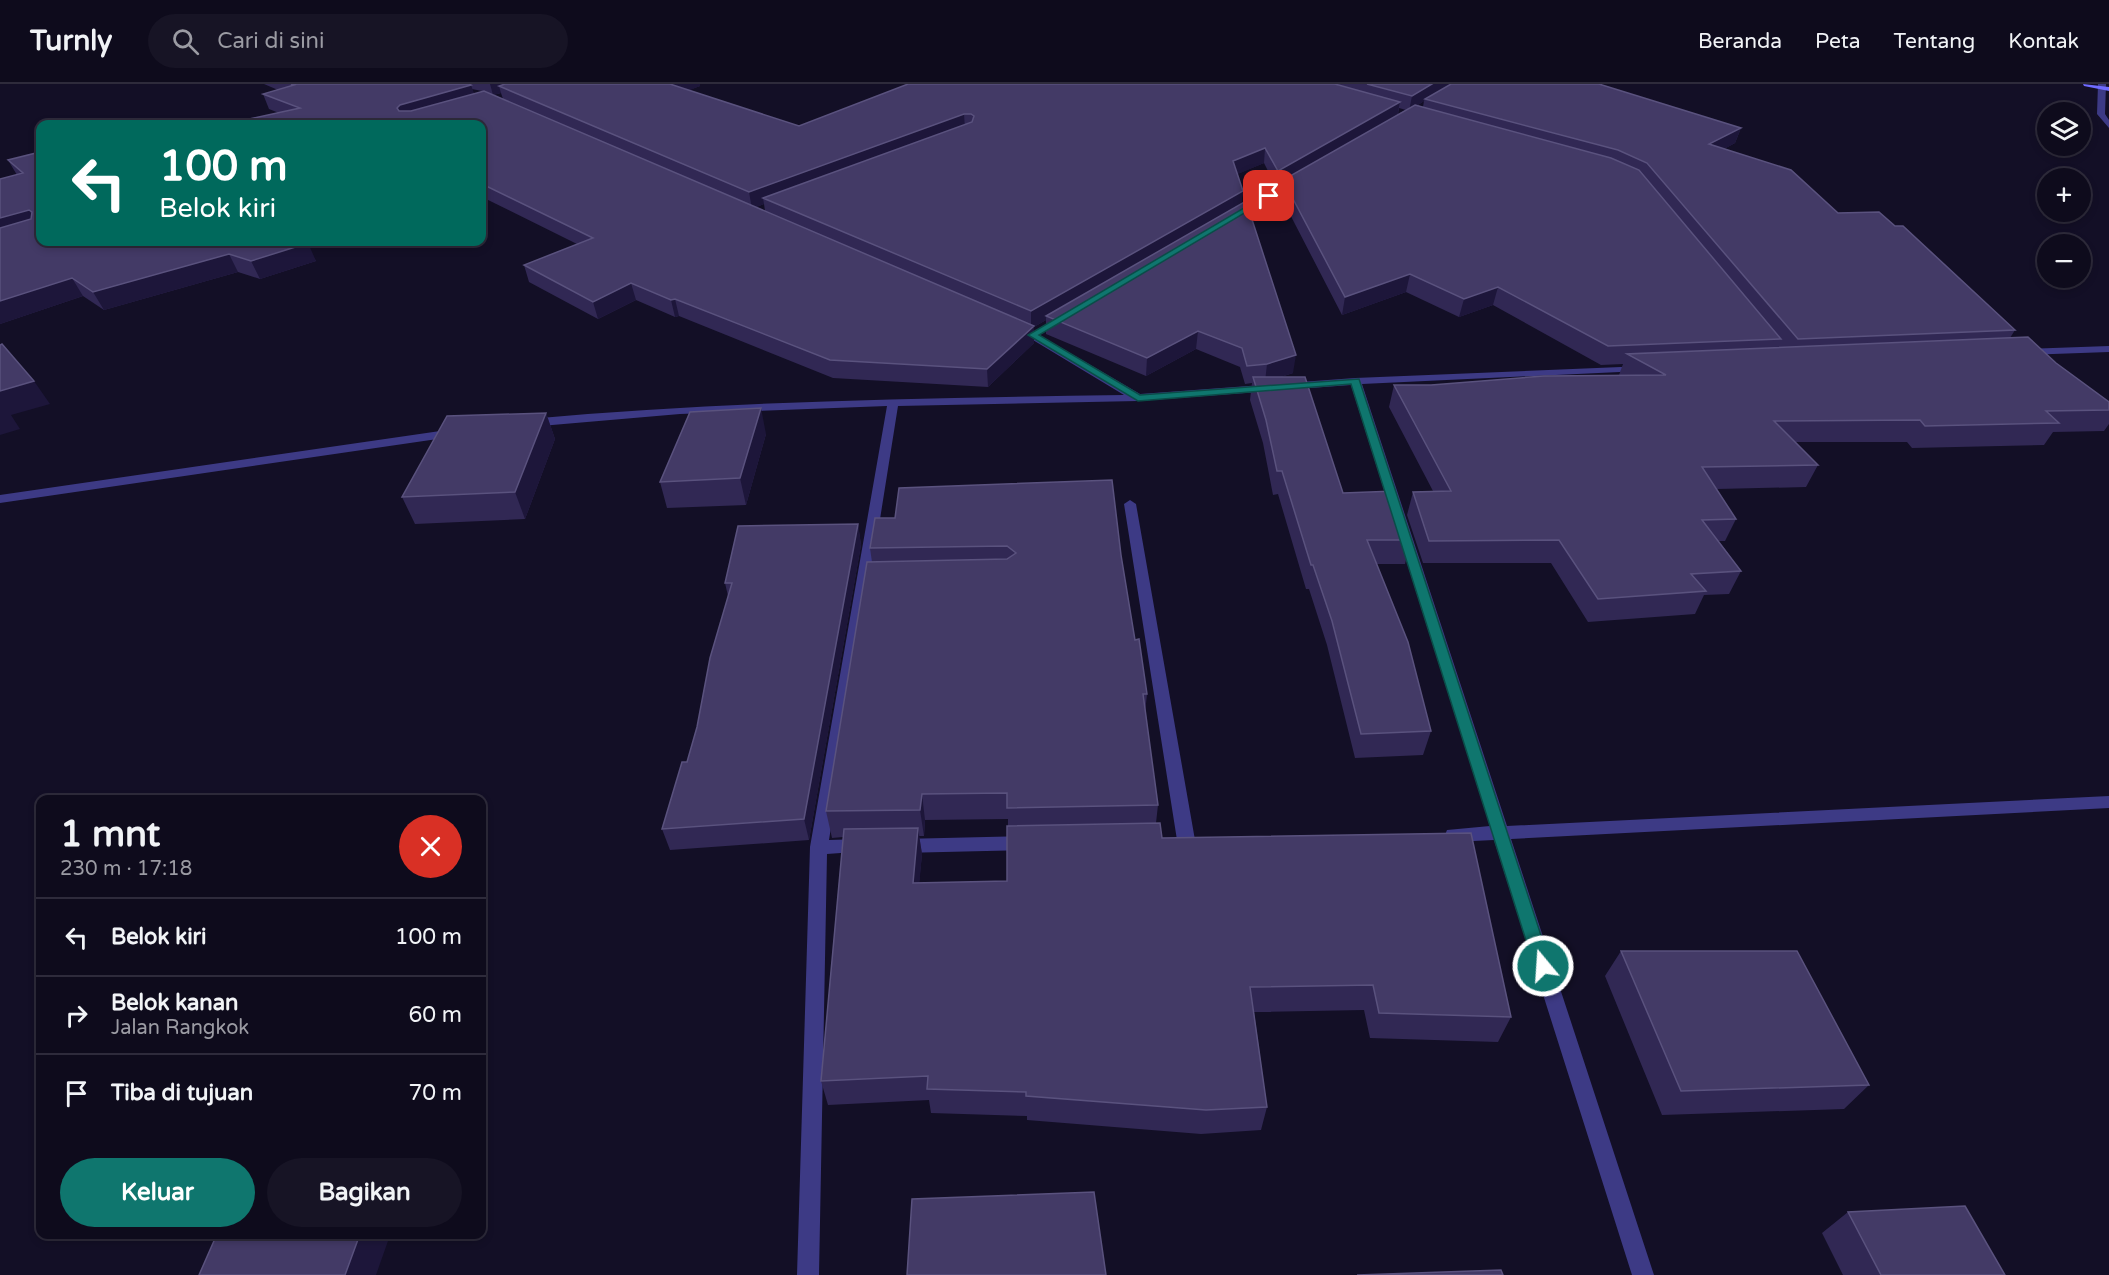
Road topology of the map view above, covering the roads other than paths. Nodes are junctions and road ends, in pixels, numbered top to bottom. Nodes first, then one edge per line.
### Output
1 (2087, 84) edge
2 (2104, 86) edge
3 (2109, 126) edge
4 (1306, 175) edge
5 (1225, 222) edge
6 (1011, 326) edge
7 (1043, 329) dead end
8 (1032, 335) junction
9 (2109, 349) edge
10 (2016, 352) edge
11 (1653, 367) edge
12 (1355, 381) junction
13 (1138, 398) junction
14 (893, 403) junction
15 (512, 425) edge
16 (466, 431) edge
17 (0, 499) edge
18 (1130, 504) dead end
19 (2109, 802) edge
20 (1500, 834) junction
21 (1430, 836) edge
22 (1186, 840) edge
23 (1044, 843) edge
24 (819, 847) junction
25 (808, 1275) edge
26 (1642, 1275) edge

1 - 2 street
2 - 3 street
4 - 5 street
6 - 8 street
7 - 8 street
8 - 13 street
9 - 10 street
11 - 12 street
12 - 13 street
12 - 20 street
13 - 14 street
14 - 15 street
14 - 24 street
16 - 17 street
18 - 22 street
19 - 20 street
20 - 21 street
20 - 26 street
23 - 24 street
24 - 25 street

